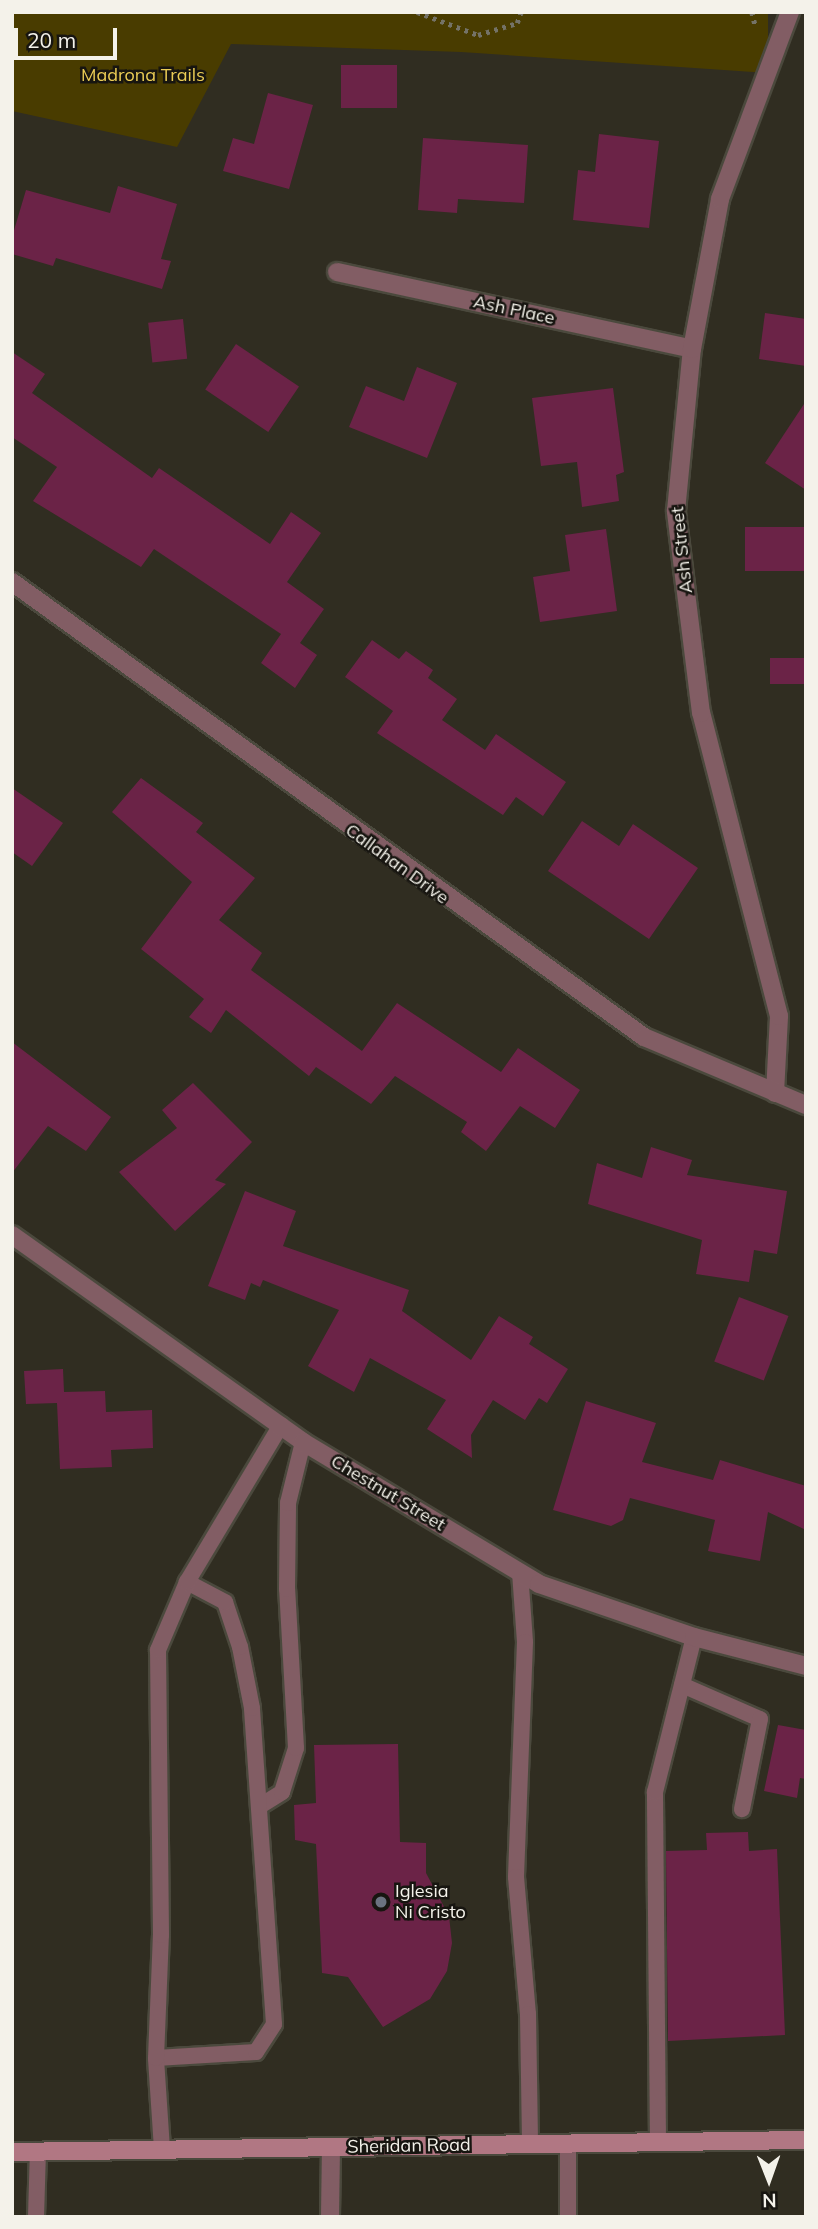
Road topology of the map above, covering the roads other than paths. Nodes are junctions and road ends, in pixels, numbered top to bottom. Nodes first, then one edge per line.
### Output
1 (790, 12) edge
2 (337, 272) dead end
3 (692, 349) junction
4 (12, 582) edge
5 (775, 1093) junction
6 (806, 1105) edge
7 (12, 1235) edge
8 (281, 1424) junction
9 (303, 1442) junction
10 (520, 1572) junction
11 (187, 1582) junction
12 (694, 1637) junction
13 (806, 1666) edge
14 (682, 1685) junction
15 (260, 1806) junction
16 (742, 1809) dead end
17 (156, 2058) junction
18 (806, 2140) edge
19 (658, 2142) junction
20 (568, 2143) junction
21 (530, 2144) junction
22 (331, 2147) junction
23 (162, 2149) junction
24 (38, 2151) junction
25 (12, 2152) edge
26 (36, 2217) edge
27 (330, 2217) edge
28 (568, 2217) edge

1 - 3 street, Ash Street
2 - 3 street, Ash Place
3 - 5 street, Ash Street
4 - 5 street, Callahan Drive
5 - 6 street, Callahan Drive
7 - 8 street, Chestnut Street
8 - 9 street, Chestnut Street
8 - 11 lane
9 - 10 street, Chestnut Street
9 - 15 lane
10 - 12 street, Chestnut Street
10 - 21 lane
11 - 15 lane
11 - 17 lane
12 - 13 street, Chestnut Street
12 - 14 lane
14 - 16 lane
14 - 19 lane
15 - 17 lane
17 - 23 lane
18 - 19 main road, Sheridan Road
19 - 20 main road, Sheridan Road
20 - 21 main road, Sheridan Road
20 - 28 lane
21 - 22 main road, Sheridan Road
22 - 23 main road, Sheridan Road
22 - 27 street
23 - 24 main road, Sheridan Road
24 - 25 main road, Sheridan Road
24 - 26 lane

